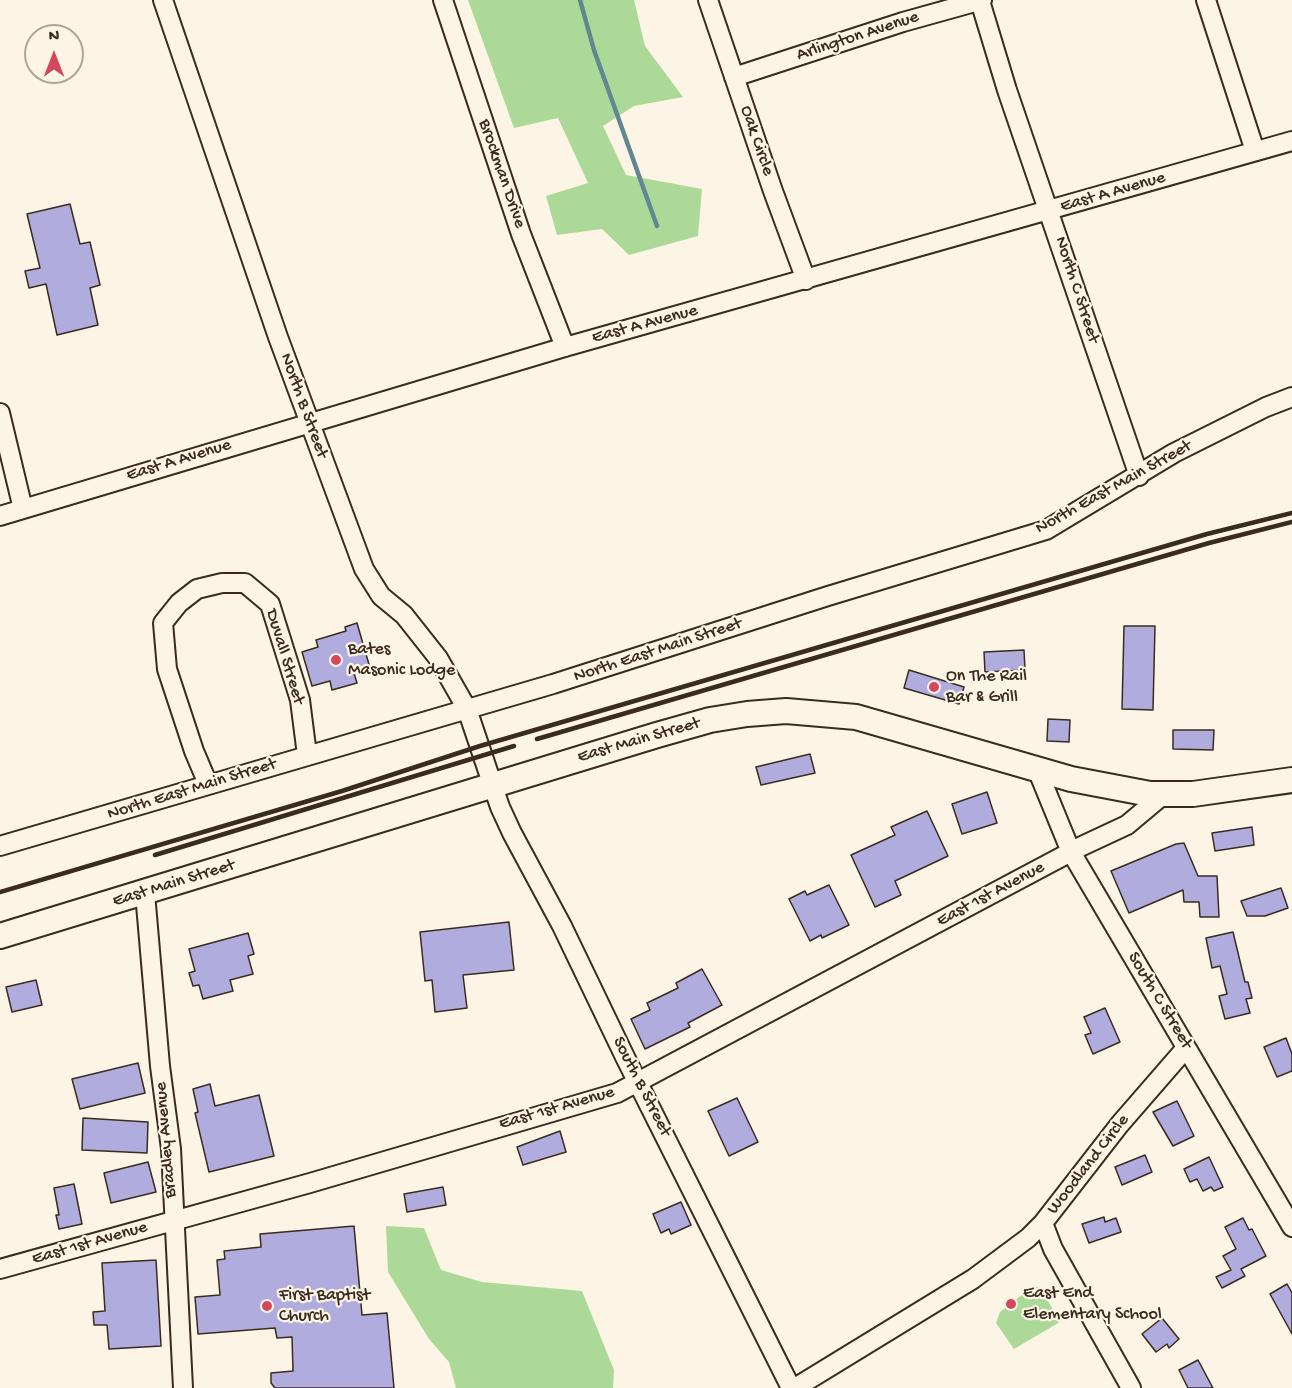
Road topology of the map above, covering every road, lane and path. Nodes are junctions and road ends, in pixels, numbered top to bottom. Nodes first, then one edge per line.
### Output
1 (163, 0) edge
2 (443, 0) edge
3 (708, 0) edge
4 (981, 0) edge
5 (1206, 0) edge
6 (734, 77) junction
7 (1292, 141) edge
8 (1255, 151) junction
9 (1049, 211) junction
10 (806, 280) junction
11 (565, 346) junction
12 (1292, 397) edge
13 (0, 413) edge
14 (308, 422) junction
15 (1139, 476) junction
16 (23, 509) junction
17 (0, 516) edge
18 (467, 709) junction
19 (307, 754) junction
20 (1037, 770) junction
21 (1292, 780) edge
22 (208, 784) junction
23 (493, 784) junction
24 (1164, 794) junction
25 (0, 846) edge
26 (1071, 852) junction
27 (145, 892) junction
28 (0, 936) edge
29 (1186, 1048) junction
30 (638, 1082) junction
31 (174, 1220) junction
32 (1043, 1223) junction
33 (1292, 1227) edge
34 (0, 1269) edge
35 (183, 1388) edge
36 (793, 1388) edge
37 (1131, 1388) edge

1 - 14 street, North B Street
2 - 11 street, Brockman Drive
3 - 6 street, Oak Circle
4 - 6 street, Arlington Avenue
4 - 9 street, North C Street
5 - 8 street
6 - 10 street, Oak Circle
7 - 8 street, East A Avenue
8 - 9 street, East A Avenue
9 - 10 street, East A Avenue
9 - 15 street, North C Street
10 - 11 street, East A Avenue
11 - 14 street, East A Avenue
12 - 15 street, North East Main Street
13 - 16 street
14 - 16 street, East A Avenue
14 - 18 street, North B Street
15 - 18 street, North East Main Street
16 - 17 street, East A Avenue
18 - 19 street, North East Main Street
18 - 23 street, North B Street
19 - 22 street, North East Main Street
19 - 22 street, Duvall Street
20 - 23 main road, East Main Street
20 - 24 main road, East Main Street
20 - 26 street, South C Street
21 - 24 main road, East Main Street
22 - 25 street, North East Main Street
23 - 27 main road, East Main Street
23 - 30 street, South B Street
24 - 26 street, East 1st Avenue
26 - 29 street, South C Street
26 - 30 street, East 1st Avenue
27 - 28 main road, East Main Street
27 - 31 street, Bradley Avenue
29 - 32 street, Woodland Circle
29 - 33 street, South C Street
30 - 31 street, East 1st Avenue
30 - 36 street, South B Street
31 - 34 street, East 1st Avenue
31 - 35 street, Bradley Avenue
32 - 36 street
32 - 37 street, Woodland Circle

